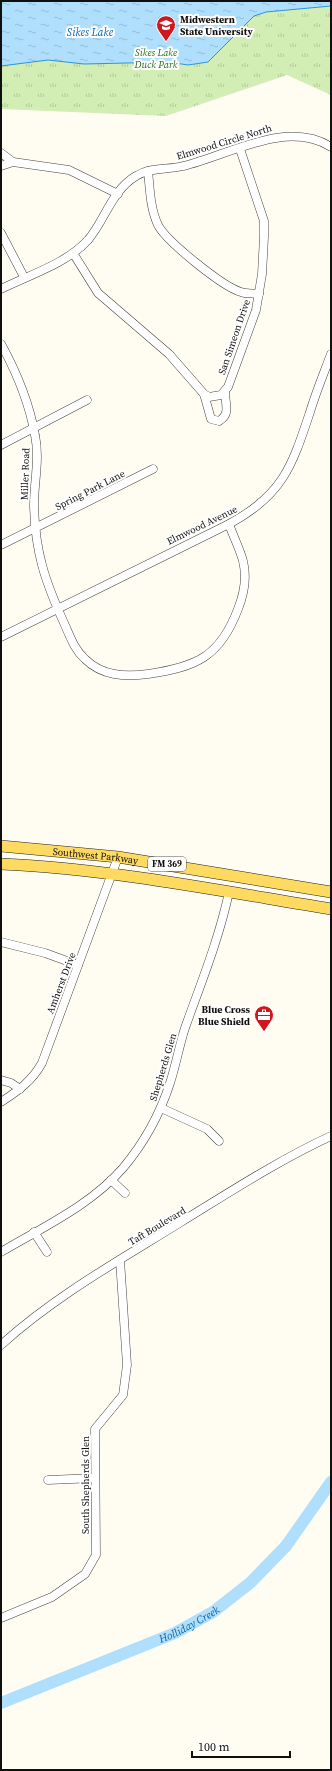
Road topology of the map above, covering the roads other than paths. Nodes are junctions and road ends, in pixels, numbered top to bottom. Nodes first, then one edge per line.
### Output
1 (331, 147) edge
2 (240, 148) junction
3 (1, 153) edge
4 (13, 162) junction
5 (1, 166) edge
6 (148, 171) junction
7 (118, 194) junction
8 (1, 233) edge
9 (73, 253) junction
10 (24, 277) junction
11 (1, 289) edge
12 (259, 294) junction
13 (1, 344) edge
14 (331, 354) edge
15 (225, 392) junction
16 (204, 394) junction
17 (88, 400) dead end
18 (34, 429) junction
19 (1, 445) edge
20 (153, 469) dead end
21 (229, 524) junction
22 (36, 528) junction
23 (1, 545) edge
24 (57, 608) junction
25 (1, 637) edge
26 (1, 846) edge
27 (33, 849) junction
28 (118, 857) junction
29 (1, 864) edge
30 (32, 866) junction
31 (112, 873) junction
32 (229, 892) junction
33 (331, 892) edge
34 (331, 908) edge
35 (1, 942) edge
36 (78, 965) junction
37 (1, 1080) edge
38 (20, 1089) junction
39 (1, 1102) edge
40 (161, 1108) junction
41 (331, 1136) edge
42 (219, 1141) dead end
43 (111, 1180) junction
44 (125, 1193) dead end
45 (34, 1232) junction
46 (1, 1252) edge
47 (47, 1252) dead end
48 (120, 1260) junction
49 (1, 1345) edge
50 (95, 1478) junction
51 (48, 1480) dead end
52 (1, 1618) edge

1 - 2 street, Elmwood Circle North
2 - 6 street, Elmwood Circle North
2 - 12 street, San Simeon Drive
3 - 4 street
4 - 5 street
4 - 7 street
6 - 7 street, Elmwood Circle North
6 - 12 street
7 - 9 street, Elmwood Circle North
8 - 10 street
9 - 10 street, Elmwood Circle North
9 - 16 street, San Simeon Drive
10 - 11 street, Elmwood Circle North
12 - 15 street, San Simeon Drive
13 - 18 street, Miller Road
14 - 21 street, Elmwood Avenue
15 - 16 street
15 - 16 street, San Simeon Drive
17 - 18 street
18 - 19 street
18 - 22 street, Miller Road
20 - 22 street, Spring Park Lane
21 - 24 street, Elmwood Avenue
21 - 24 street, Miller Road
22 - 23 street, Spring Park Lane
22 - 24 street, Miller Road
24 - 25 street, Elmwood Avenue
26 - 27 main road, Southwest Parkway / FM 369
27 - 28 main road, Southwest Parkway / FM 369
27 - 30 main road
28 - 31 street, Amherst Drive
28 - 33 main road, Southwest Parkway / FM 369
29 - 30 main road, Southwest Parkway / FM 369
30 - 31 main road, Southwest Parkway / FM 369
31 - 32 main road, Southwest Parkway / FM 369
31 - 36 street, Amherst Drive
32 - 34 main road, Southwest Parkway / FM 369
32 - 40 street, Shepherds Glen
35 - 36 street
36 - 38 street, Amherst Drive
37 - 38 street
38 - 39 street, Amherst Drive
40 - 42 street
40 - 43 street, Shepherds Glen
41 - 48 street, Taft Boulevard
43 - 44 street
43 - 45 street, Shepherds Glen
45 - 46 street, Shepherds Glen
45 - 47 street
48 - 49 street, Taft Boulevard
48 - 50 street, South Shepherds Glen
50 - 51 street
50 - 52 street, South Shepherds Glen

